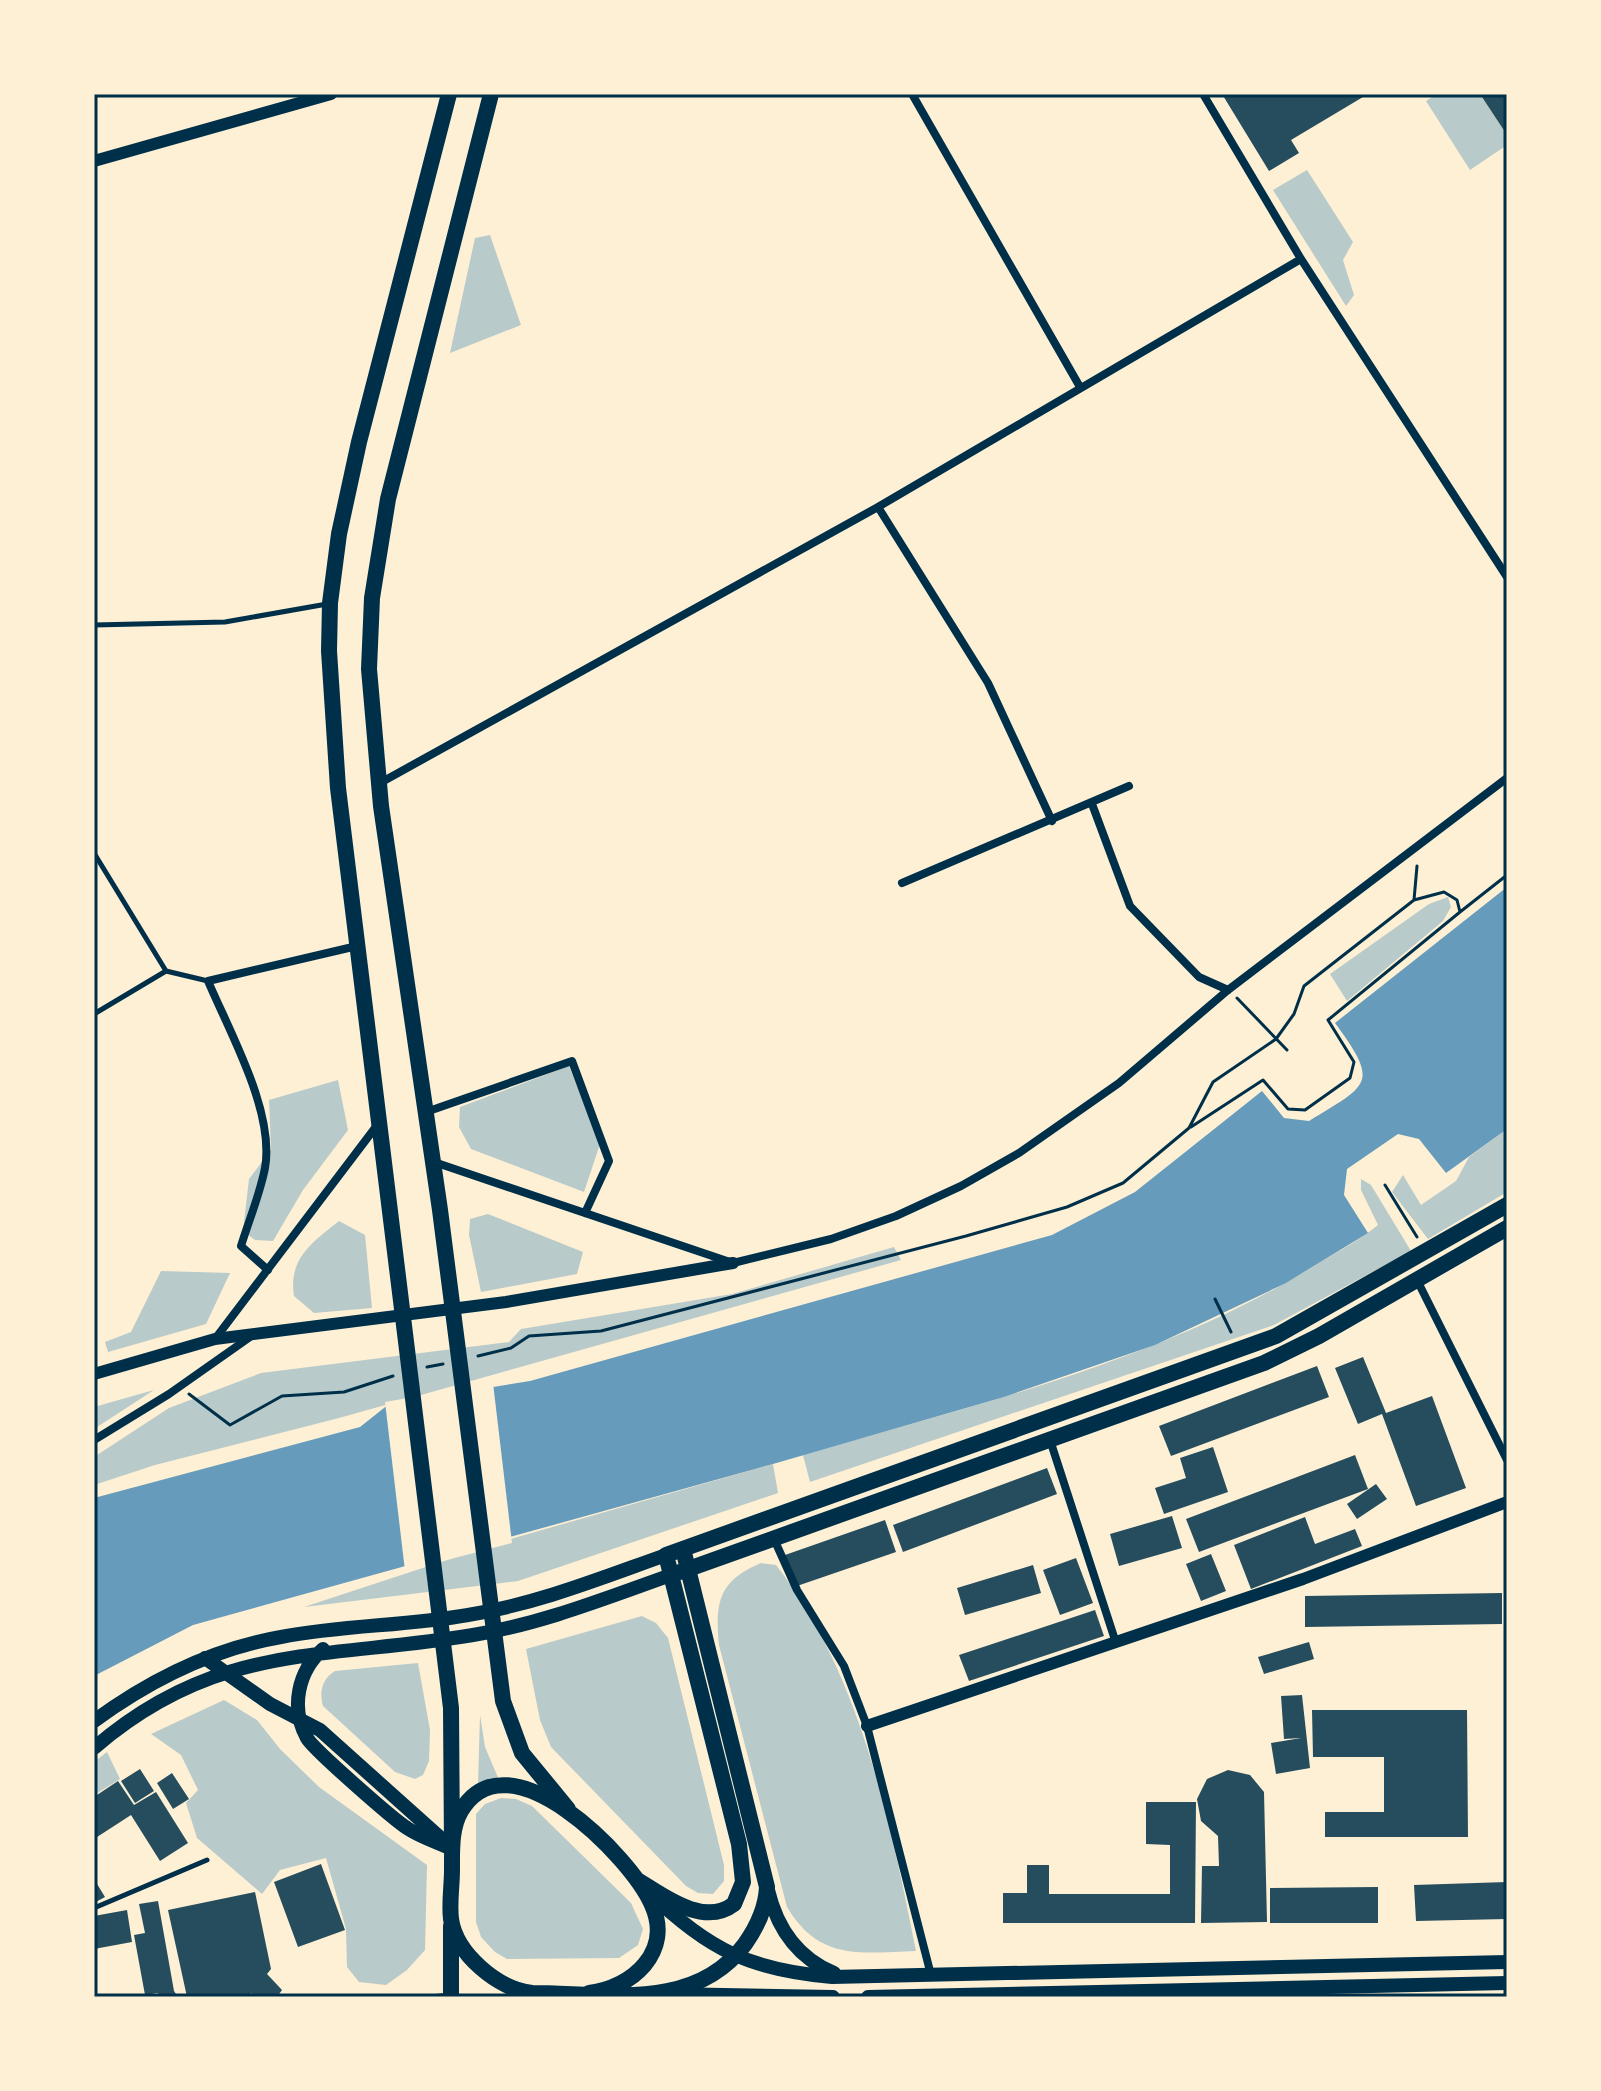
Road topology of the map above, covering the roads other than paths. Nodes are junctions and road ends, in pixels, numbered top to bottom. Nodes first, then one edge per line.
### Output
1 (331, 94) edge
2 (449, 94) edge
3 (491, 94) edge
4 (912, 94) edge
5 (1203, 94) edge
6 (94, 161) edge
7 (1301, 259) junction
8 (1080, 387) junction
9 (878, 507) junction
10 (1507, 577) edge
11 (330, 603) junction
12 (94, 625) edge
13 (1507, 778) edge
14 (379, 784) junction
15 (1129, 786) dead end
16 (1092, 804) junction
17 (1052, 821) junction
18 (94, 853) edge
19 (902, 883) dead end
20 (357, 946) junction
21 (166, 971) junction
22 (208, 981) junction
23 (1228, 990) junction
24 (94, 1014) edge
25 (426, 1113) junction
26 (379, 1124) junction
27 (433, 1161) junction
28 (1507, 1205) edge
29 (585, 1213) junction
30 (1507, 1228) edge
31 (733, 1263) junction
32 (268, 1270) junction
33 (1417, 1280) junction
34 (256, 1332) junction
35 (215, 1339) junction
36 (94, 1374) edge
37 (94, 1440) edge
38 (1050, 1440) junction
39 (1507, 1460) edge
40 (1507, 1502) edge
41 (773, 1539) junction
42 (683, 1549) junction
43 (666, 1555) junction
44 (688, 1569) junction
45 (671, 1575) junction
46 (348, 1628) junction
47 (1116, 1643) junction
48 (322, 1651) junction
49 (205, 1658) junction
50 (225, 1672) junction
51 (94, 1721) edge
52 (301, 1722) junction
53 (867, 1726) junction
54 (94, 1748) edge
55 (568, 1809) junction
56 (452, 1849) junction
57 (207, 1860) dead end
58 (639, 1881) junction
59 (767, 1887) junction
60 (94, 1908) edge
61 (451, 1920) junction
62 (734, 1956) junction
63 (1507, 1962) edge
64 (931, 1976) junction
65 (862, 1977) junction
66 (1507, 1983) edge
67 (532, 1993) junction
68 (589, 1993) junction
69 (657, 1994) junction
70 (451, 1996) edge
71 (431, 1997) edge
72 (506, 1997) edge
73 (833, 1997) edge
74 (868, 1997) edge

1 - 6 street
2 - 11 main road
3 - 14 main road
4 - 8 street
5 - 7 street
7 - 8 street
7 - 10 street
8 - 9 street
9 - 14 street
9 - 17 street
11 - 12 lane
11 - 20 main road
13 - 23 street
14 - 25 main road
15 - 16 street
16 - 17 street
16 - 23 street
17 - 19 street
18 - 21 lane
20 - 22 street
20 - 26 main road
21 - 22 lane
21 - 24 lane
22 - 32 street
23 - 31 street
25 - 27 main road
25 - 29 street
26 - 32 street
26 - 56 main road
27 - 29 street
27 - 55 main road
28 - 42 main road
29 - 31 street
30 - 33 main road
31 - 34 street
32 - 35 street
33 - 38 main road
33 - 39 street
34 - 35 street
34 - 37 street
35 - 36 street
38 - 41 main road
38 - 47 street
40 - 47 street
41 - 44 main road
41 - 53 street
42 - 43 main road
42 - 44 main road
43 - 45 main road
43 - 46 main road
44 - 45 main road
44 - 59 main road
45 - 48 main road
45 - 58 main road
46 - 48 main road
46 - 49 main road
47 - 53 street
48 - 50 main road
48 - 52 main road
49 - 50 main road
49 - 51 main road
50 - 52 main road
50 - 54 main road
52 - 56 main road
53 - 64 street
55 - 56 main road
55 - 58 main road
56 - 61 main road
57 - 60 lane
58 - 62 main road
58 - 68 main road
59 - 62 main road
59 - 65 main road
61 - 67 main road
61 - 70 main road
62 - 65 main road
62 - 69 main road
63 - 64 main road
64 - 65 main road
66 - 74 main road
67 - 68 main road
67 - 72 main road
68 - 69 main road
69 - 73 main road
70 - 71 lane

